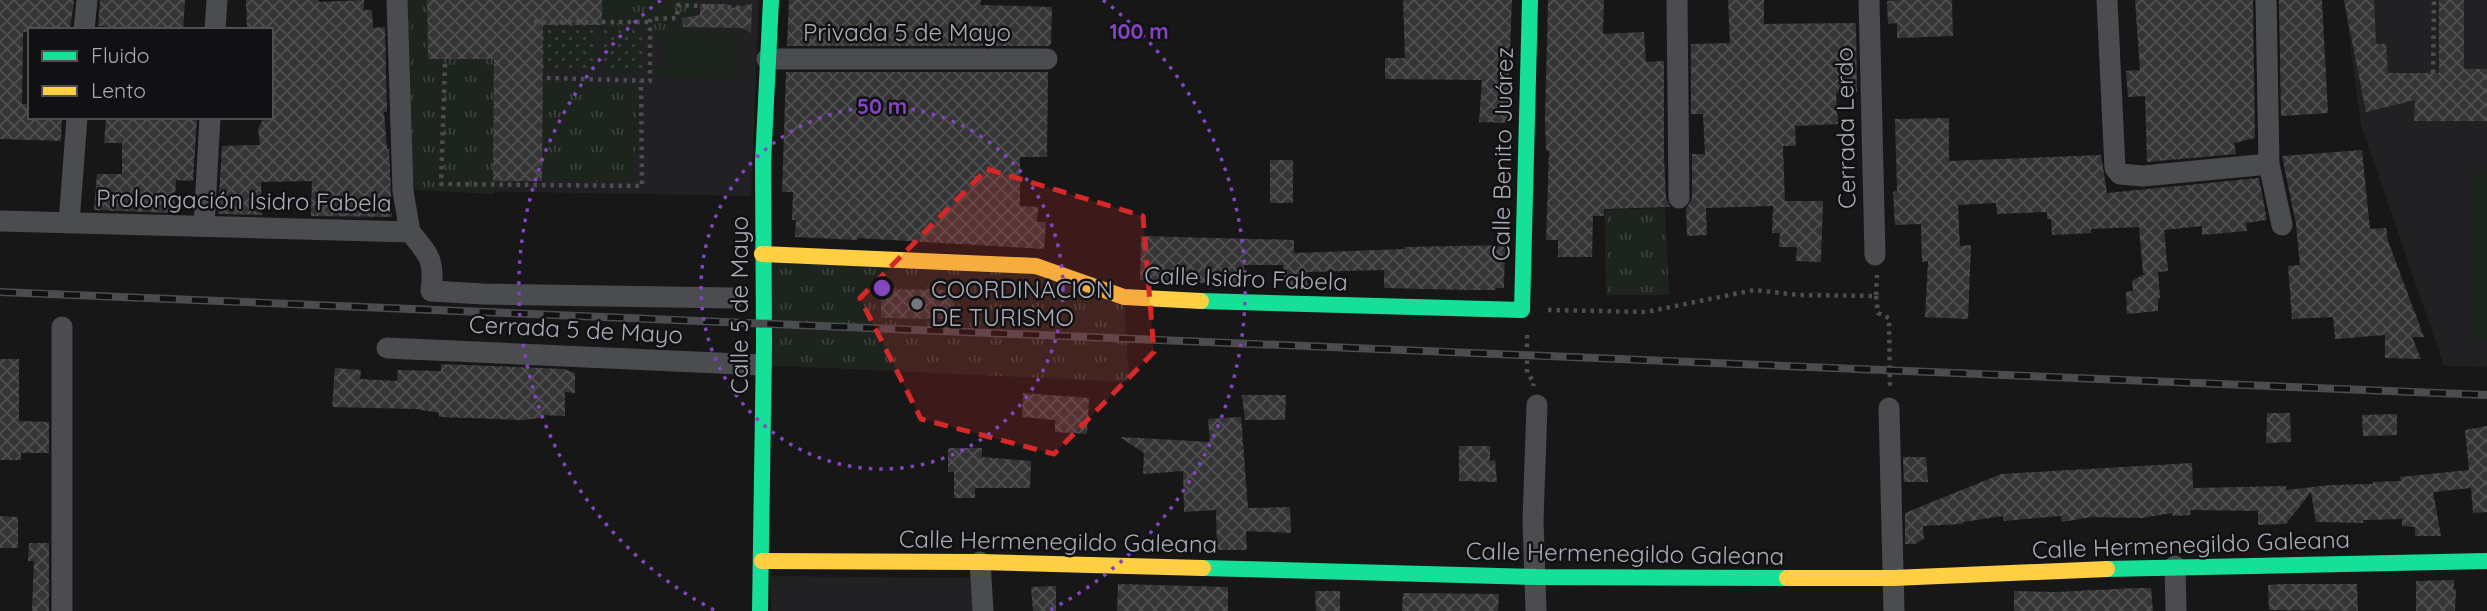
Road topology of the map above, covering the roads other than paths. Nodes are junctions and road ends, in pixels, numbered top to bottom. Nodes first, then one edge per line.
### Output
1 (87, 0) edge
2 (217, 0) edge
3 (397, 0) edge
4 (1530, 0) edge
5 (1677, 0) edge
6 (1869, 0) edge
7 (2106, 0) edge
8 (2266, 0) edge
9 (771, 5) edge
10 (84, 28) edge
11 (215, 28) edge
12 (767, 59) junction
13 (1047, 59) dead end
14 (77, 119) edge
15 (210, 119) edge
16 (2269, 164) junction
17 (1679, 198) dead end
18 (0, 221) edge
19 (69, 223) junction
20 (2282, 225) dead end
21 (204, 226) junction
22 (410, 232) junction
23 (762, 254) junction
24 (1875, 255) road end
25 (734, 298) dead end
26 (1522, 310) joint
27 (62, 327) dead end
28 (387, 348) dead end
29 (762, 365) junction
30 (1537, 405) road end
31 (1889, 408) road end
32 (762, 561) junction
33 (2487, 561) edge
34 (980, 562) junction
35 (2175, 566) junction
36 (1536, 577) junction
37 (1893, 578) junction
38 (62, 611) edge
39 (760, 611) edge
40 (983, 611) edge
41 (1536, 611) edge
42 (1894, 611) edge
43 (2176, 611) edge

1 - 10 street
2 - 11 street
3 - 22 street
4 - 26 street, Calle Benito Juárez
5 - 17 street
6 - 24 street, Cerrada Lerdo
7 - 16 street
8 - 16 street
9 - 12 street, Calle 5 de Mayo
12 - 13 street, Privada 5 de Mayo
12 - 23 street, Calle 5 de Mayo
14 - 19 street
15 - 21 street
16 - 20 street
18 - 19 street, Prolongación Isidro Fabela
19 - 21 street, Prolongación Isidro Fabela
21 - 22 street, Prolongación Isidro Fabela
22 - 25 street, Prolongación Isidro Fabela
23 - 26 street, Calle Isidro Fabela
23 - 29 street, Calle 5 de Mayo
27 - 38 street
28 - 29 street, Cerrada 5 de Mayo
29 - 32 street, Calle 5 de Mayo
30 - 36 street
31 - 37 street
32 - 34 street, Calle Hermenegildo Galeana
32 - 39 street, Calle 5 de Mayo
33 - 35 street, Calle Hermenegildo Galeana
34 - 36 street, Calle Hermenegildo Galeana
34 - 40 street
35 - 37 street, Calle Hermenegildo Galeana
35 - 43 street
36 - 37 street, Calle Hermenegildo Galeana
36 - 41 street
37 - 42 street

